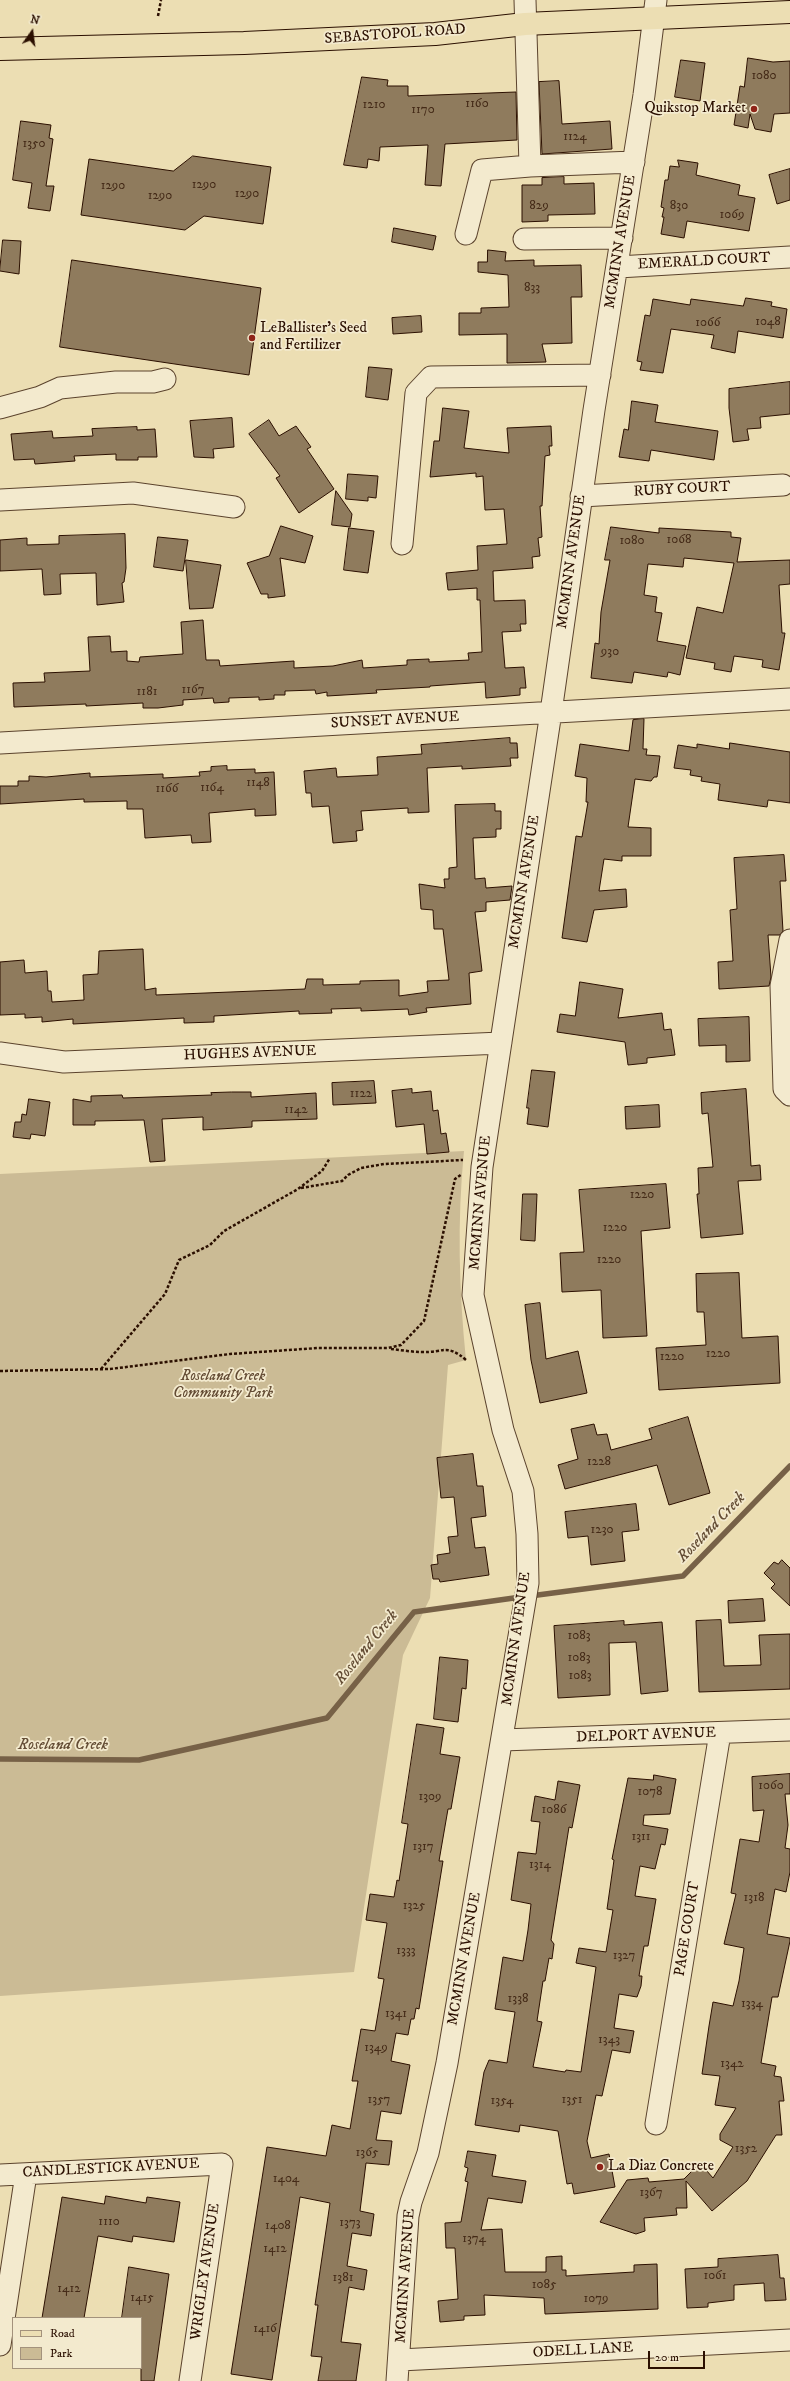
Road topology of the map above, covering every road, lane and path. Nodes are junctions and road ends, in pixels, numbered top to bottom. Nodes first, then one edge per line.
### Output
1 (161, 0) edge
2 (525, 0) edge
3 (655, 9) edge
4 (790, 12) edge
5 (158, 16) dead end
6 (525, 24) junction
7 (0, 49) edge
8 (634, 162) junction
9 (530, 166) junction
10 (466, 234) dead end
11 (524, 238) dead end
12 (622, 238) junction
13 (790, 257) edge
14 (618, 267) junction
15 (600, 375) junction
16 (166, 379) dead end
17 (0, 408) edge
18 (783, 484) dead end
19 (581, 496) junction
20 (0, 500) edge
21 (234, 507) dead end
22 (402, 544) dead end
23 (790, 699) edge
24 (551, 712) junction
25 (0, 743) edge
26 (790, 940) edge
27 (501, 1043) junction
28 (0, 1053) edge
29 (790, 1095) edge
30 (330, 1158) dead end
31 (473, 1163) junction
32 (298, 1189) junction
33 (388, 1348) junction
34 (466, 1360) dead end
35 (101, 1370) junction
36 (0, 1371) edge
37 (790, 1730) edge
38 (720, 1734) junction
39 (502, 1740) junction
40 (656, 2124) dead end
41 (222, 2164) joint
42 (26, 2174) junction
43 (0, 2175) edge
44 (790, 2340) edge
45 (0, 2345) edge
46 (400, 2360) junction
47 (190, 2381) edge
48 (397, 2381) edge

1 - 5 path
2 - 6 street
3 - 4 main road, SEBASTOPOL ROAD
3 - 6 main road, SEBASTOPOL ROAD
3 - 8 street, MCMINN AVENUE
6 - 7 main road, SEBASTOPOL ROAD
6 - 9 street
8 - 9 street
8 - 12 street, MCMINN AVENUE
9 - 10 street
11 - 12 street
12 - 14 street, MCMINN AVENUE
13 - 14 street, EMERALD COURT
14 - 15 street, MCMINN AVENUE
15 - 19 street, MCMINN AVENUE
15 - 22 street
16 - 17 street
18 - 19 street, RUBY COURT
19 - 24 street, MCMINN AVENUE
20 - 21 street
23 - 24 street, SUNSET AVENUE
24 - 25 street, SUNSET AVENUE
24 - 27 street, MCMINN AVENUE
26 - 29 street
27 - 28 street, HUGHES AVENUE
27 - 31 street, MCMINN AVENUE
30 - 32 path
31 - 32 path
31 - 33 path
31 - 39 street, MCMINN AVENUE
32 - 35 path
33 - 34 path
33 - 35 path
35 - 36 path
37 - 38 street, DELPORT AVENUE
38 - 39 street, DELPORT AVENUE
38 - 40 street, PAGE COURT
39 - 46 street, MCMINN AVENUE
41 - 42 street, CANDLESTICK AVENUE
41 - 47 street, WRIGLEY AVENUE
42 - 43 street, CANDLESTICK AVENUE
42 - 45 street
44 - 46 street, ODELL LANE
46 - 48 street, MCMINN AVENUE

